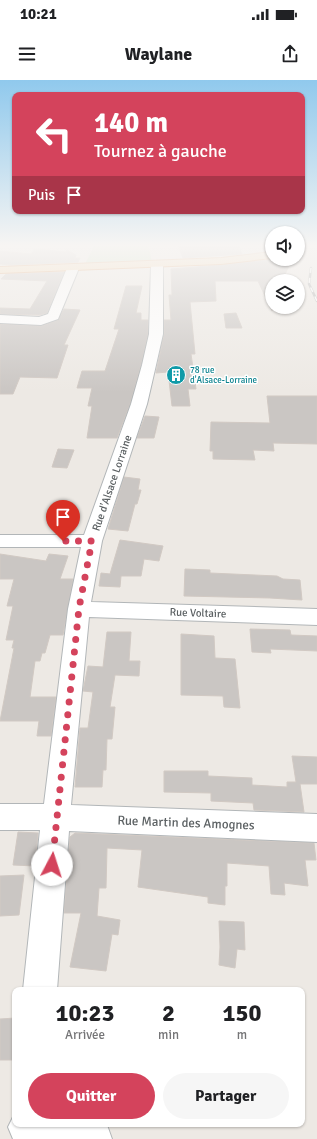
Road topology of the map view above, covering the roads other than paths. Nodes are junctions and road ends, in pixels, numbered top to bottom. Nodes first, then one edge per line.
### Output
1 (63, 293) edge
2 (157, 293) edge
3 (0, 319) edge
4 (0, 541) edge
5 (92, 541) junction
6 (79, 608) junction
7 (317, 617) edge
8 (0, 817) edge
9 (56, 818) junction
10 (317, 828) edge
11 (40, 987) edge
12 (27, 1130) edge
13 (93, 1139) edge

1 - 3 street
2 - 5 street, Rue d'Alsace Lorraine
4 - 5 street
5 - 6 street, Rue d'Alsace Lorraine
6 - 7 street, Rue Voltaire
6 - 9 street, Rue d'Alsace Lorraine
8 - 9 street, Rue Martin des Amognes
9 - 10 street, Rue Martin des Amognes
9 - 11 street, Rue d'Alsace Lorraine
12 - 13 street

